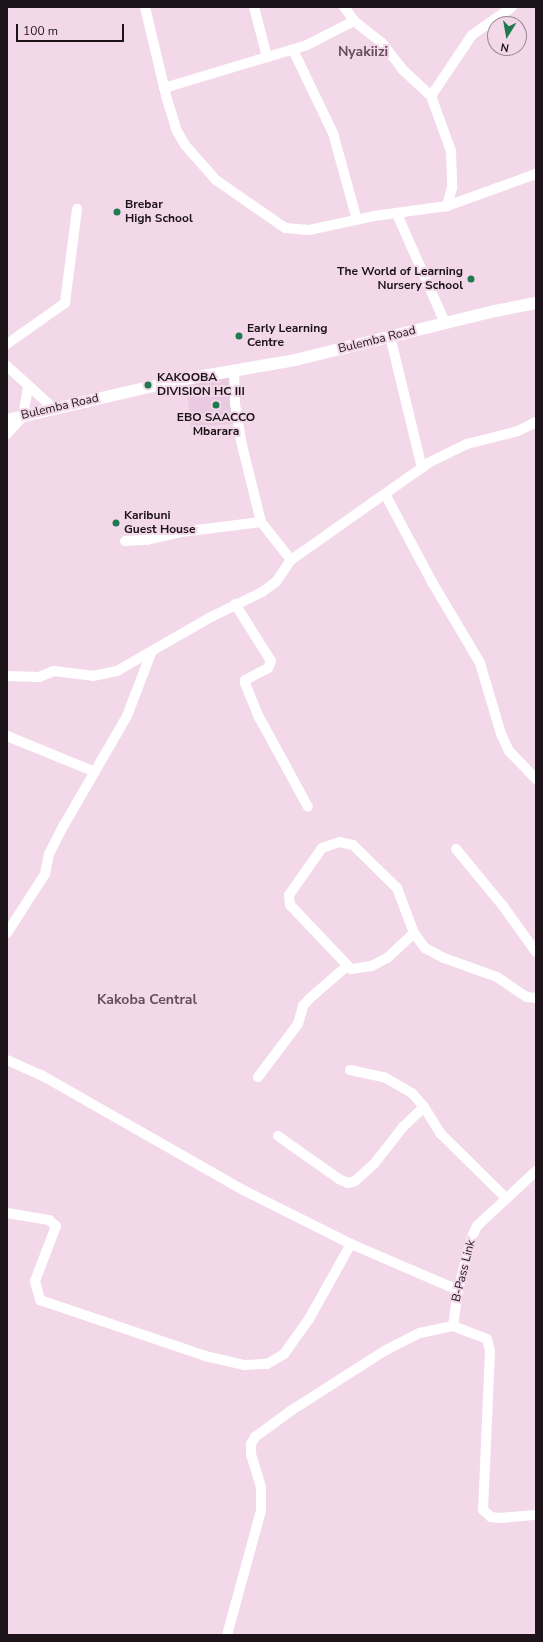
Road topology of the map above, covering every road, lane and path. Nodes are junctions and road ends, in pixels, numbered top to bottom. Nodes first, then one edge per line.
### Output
1 (145, 7) edge
2 (254, 7) edge
3 (344, 7) edge
4 (512, 7) edge
5 (354, 21) junction
6 (293, 50) junction
7 (267, 57) junction
8 (164, 88) junction
9 (431, 96) junction
10 (536, 174) edge
11 (447, 206) junction
12 (77, 209) dead end
13 (397, 214) junction
14 (357, 220) junction
15 (536, 303) edge
16 (445, 323) junction
17 (390, 336) junction
18 (7, 344) edge
19 (7, 366) edge
20 (234, 371) junction
21 (28, 387) junction
22 (53, 408) junction
23 (23, 416) junction
24 (7, 420) edge
25 (536, 422) edge
26 (7, 434) edge
27 (422, 468) junction
28 (385, 494) junction
29 (262, 522) junction
30 (125, 541) dead end
31 (291, 560) junction
32 (235, 604) junction
33 (151, 653) junction
34 (7, 676) edge
35 (7, 736) edge
36 (94, 772) junction
37 (536, 779) edge
38 (308, 807) dead end
39 (456, 848) dead end
40 (7, 933) edge
41 (414, 933) junction
42 (536, 952) edge
43 (347, 966) junction
44 (536, 998) edge
45 (7, 1060) edge
46 (350, 1070) dead end
47 (258, 1077) dead end
48 (424, 1107) junction
49 (278, 1136) dead end
50 (536, 1171) edge
51 (506, 1198) junction
52 (7, 1213) edge
53 (351, 1244) junction
54 (458, 1290) junction
55 (453, 1326) junction
56 (536, 1516) edge
57 (227, 1635) edge

1 - 8 street
2 - 7 street
3 - 5 street
4 - 9 street
5 - 6 street
5 - 9 street
6 - 7 street
6 - 14 street
7 - 8 street
8 - 14 street
9 - 11 street
10 - 11 street
11 - 13 street
12 - 18 street
13 - 14 street
13 - 16 street
15 - 16 main road, Bulemba Road
16 - 17 main road, Bulemba Road
17 - 20 main road, Bulemba Road
17 - 27 street
19 - 21 street
20 - 22 main road, Bulemba Road
20 - 29 street
21 - 22 street
21 - 23 street
22 - 23 main road, Bulemba Road
23 - 24 main road, Bulemba Road
23 - 26 street
25 - 27 street
27 - 28 street
28 - 31 street
28 - 37 street
29 - 30 street
29 - 31 street
31 - 32 street
32 - 33 street
32 - 38 street
33 - 34 street
33 - 36 street
35 - 36 street
36 - 40 street
39 - 42 street
41 - 43 street
41 - 43 street
41 - 44 street
43 - 47 street
45 - 53 street
46 - 48 street
48 - 49 street
48 - 51 street
50 - 51 street, B-Pass Link
51 - 54 street, B-Pass Link
52 - 53 street
53 - 54 street
54 - 55 street, B-Pass Link
55 - 56 street
55 - 57 street

